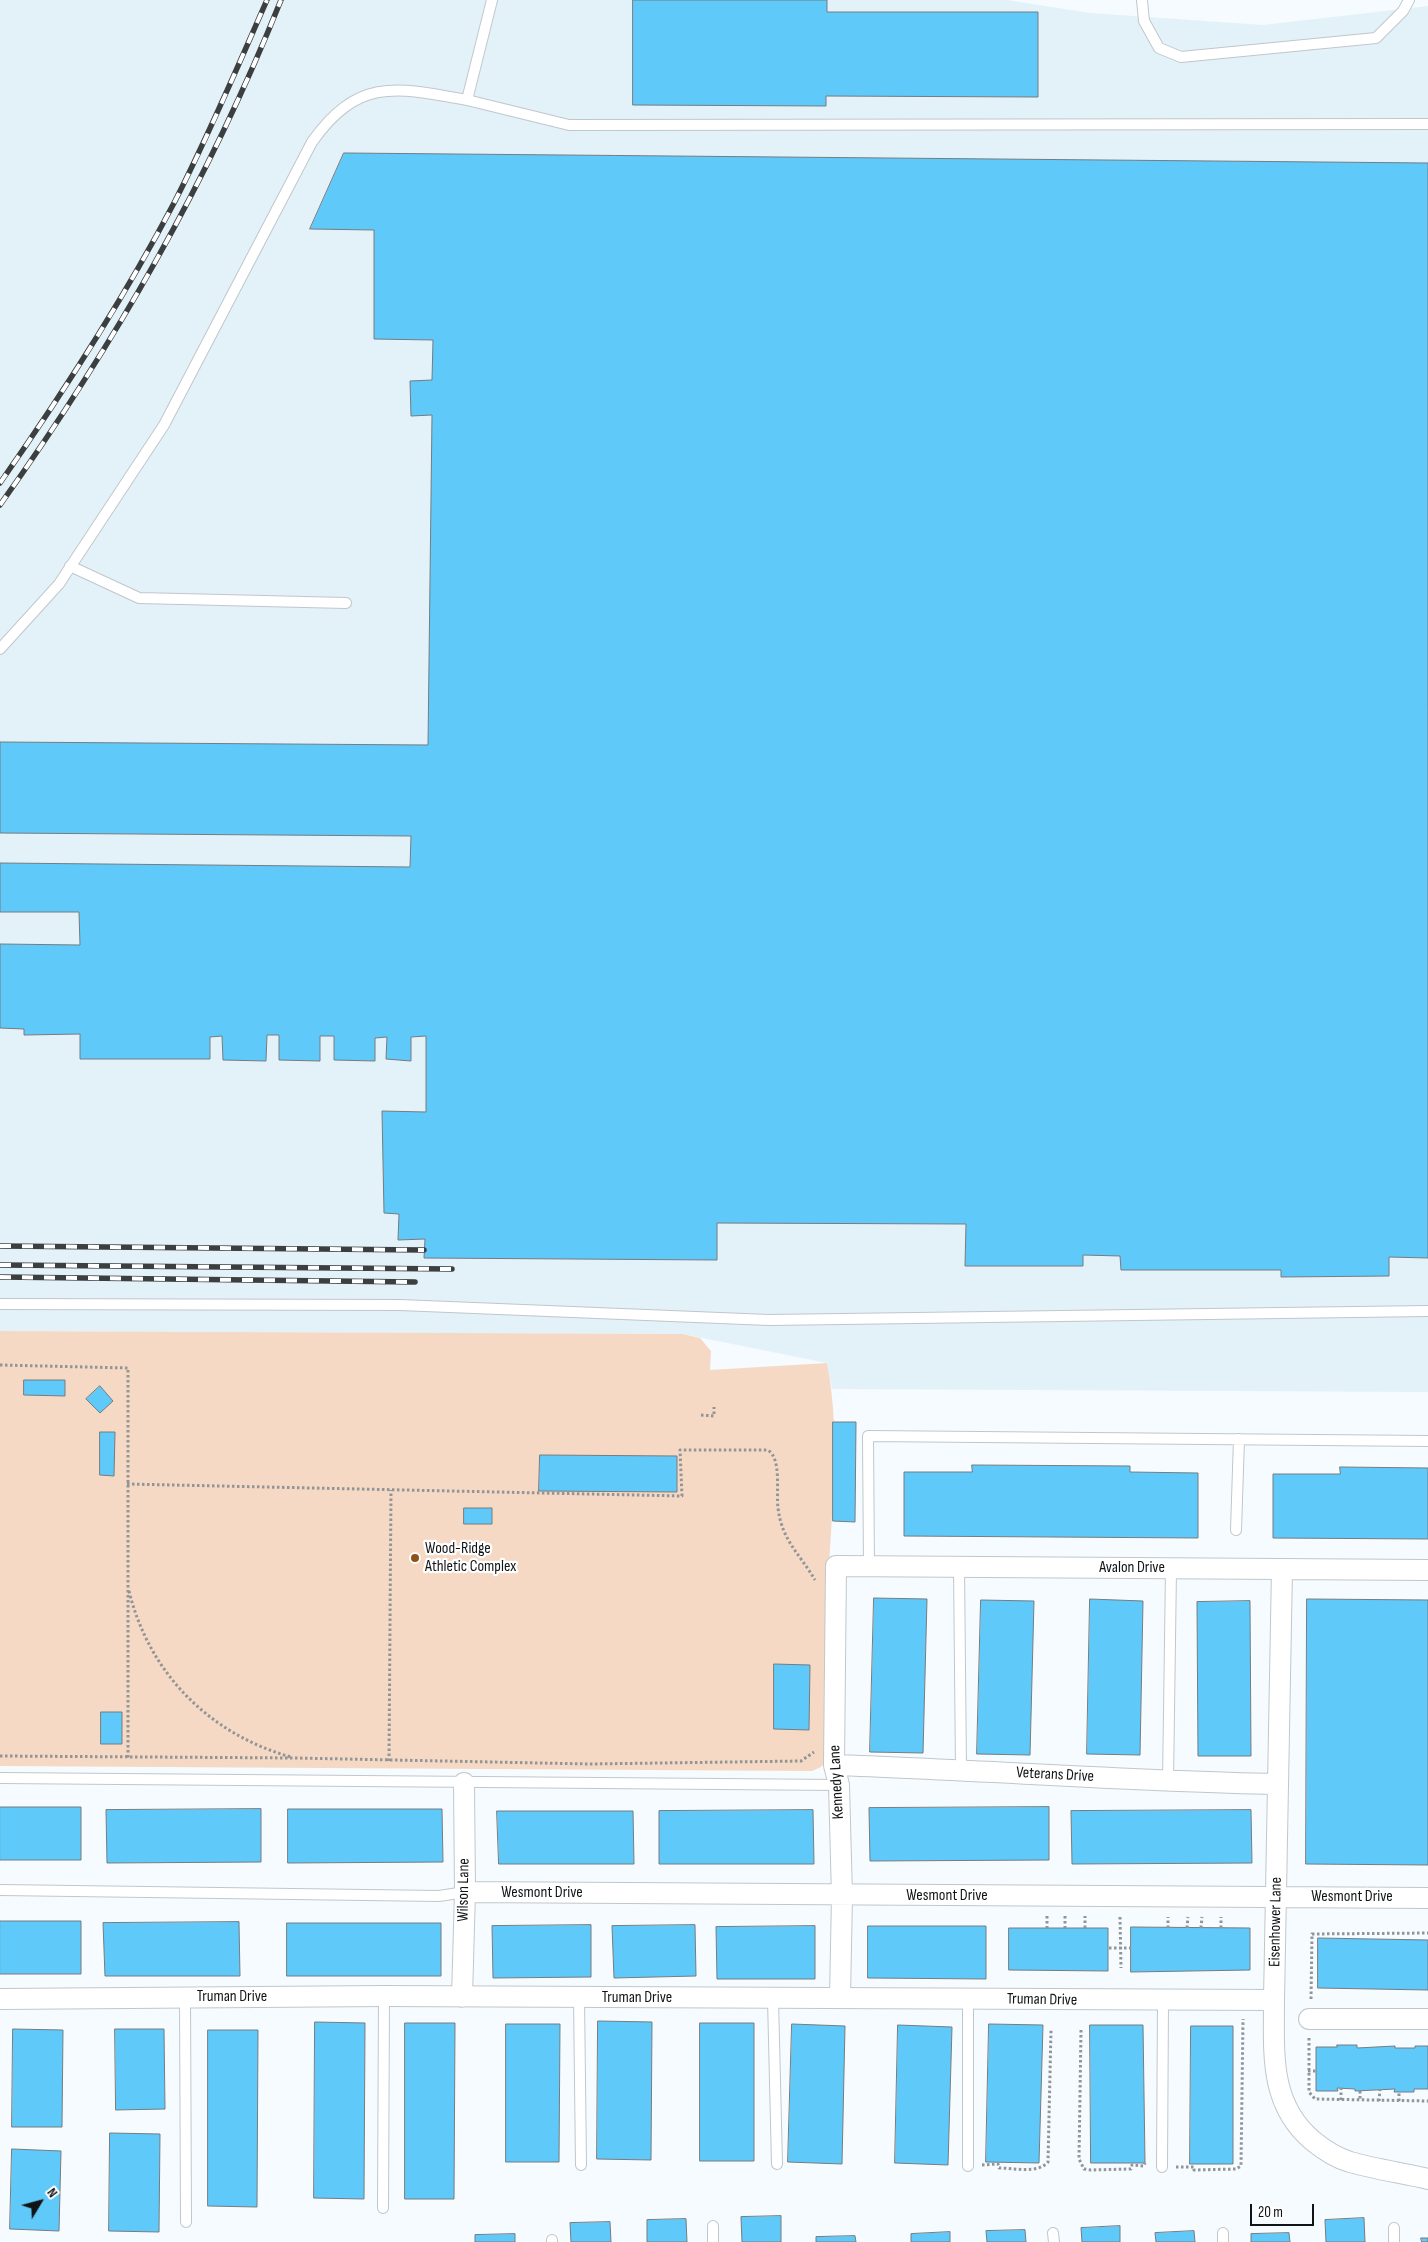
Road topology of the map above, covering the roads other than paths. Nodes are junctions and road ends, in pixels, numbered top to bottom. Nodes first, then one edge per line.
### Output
1 (492, 0) edge
2 (1142, 0) edge
3 (1409, 0) edge
4 (467, 100) junction
5 (1428, 124) edge
6 (70, 566) junction
7 (346, 603) dead end
8 (0, 649) edge
9 (0, 1304) edge
10 (1428, 1311) edge
11 (1239, 1439) junction
12 (1428, 1441) edge
13 (1236, 1530) dead end
14 (836, 1566) joint
15 (869, 1567) junction
16 (959, 1567) junction
17 (1171, 1568) junction
18 (1282, 1569) junction
19 (1428, 1570) edge
20 (834, 1765) junction
21 (961, 1769) junction
22 (0, 1778) edge
23 (1168, 1782) junction
24 (464, 1783) junction
25 (1276, 1784) junction
26 (839, 1785) junction
27 (0, 1890) edge
28 (465, 1892) junction
29 (842, 1896) junction
30 (1277, 1896) junction
31 (1428, 1898) edge
32 (384, 1996) junction
33 (184, 1997) junction
34 (462, 1997) junction
35 (579, 1997) junction
36 (773, 1998) junction
37 (840, 1998) junction
38 (0, 1999) edge
39 (968, 1999) junction
40 (1274, 2000) junction
41 (1163, 2001) junction
42 (1309, 2019) road end
43 (1428, 2019) edge
44 (777, 2164) dead end
45 (581, 2165) dead end
46 (1162, 2165) road end
47 (968, 2166) road end
48 (1428, 2179) edge
49 (382, 2208) dead end
50 (186, 2222) dead end
51 (713, 2226) dead end
52 (1394, 2228) dead end
53 (713, 2242) edge
54 (1394, 2242) edge

1 - 4 lane
2 - 3 lane
4 - 5 lane
4 - 6 lane
6 - 7 lane
6 - 8 lane
9 - 10 lane
11 - 12 lane
11 - 13 lane
11 - 15 lane
14 - 15 street, Avalon Drive
14 - 20 street, Kennedy Lane
15 - 16 street, Avalon Drive
16 - 17 street, Avalon Drive
16 - 21 lane
17 - 18 street, Avalon Drive
17 - 23 lane
18 - 19 street, Avalon Drive
18 - 25 street, Eisenhower Lane
20 - 21 street, Veterans Drive
20 - 26 street, Kennedy Lane
21 - 23 street, Veterans Drive
22 - 24 lane
23 - 25 street, Veterans Drive
24 - 26 lane
24 - 28 street, Wilson Lane
25 - 30 street, Eisenhower Lane
26 - 29 street, Kennedy Lane
27 - 28 lane
28 - 29 street, Wesmont Drive
28 - 34 street, Wilson Lane
29 - 30 street, Wesmont Drive
29 - 37 street, Kennedy Lane
30 - 31 street, Wesmont Drive
30 - 40 street, Eisenhower Lane
32 - 33 street, Truman Drive
32 - 34 street, Truman Drive
32 - 49 lane
33 - 38 street, Truman Drive
33 - 50 lane
34 - 35 street, Truman Drive
35 - 36 street, Truman Drive
35 - 45 lane
36 - 37 street, Truman Drive
36 - 44 lane
37 - 39 street, Truman Drive
39 - 41 street, Truman Drive
39 - 47 lane
40 - 41 street, Truman Drive
40 - 48 street, Eisenhower Lane
41 - 46 lane
42 - 43 street
51 - 53 lane
52 - 54 lane

